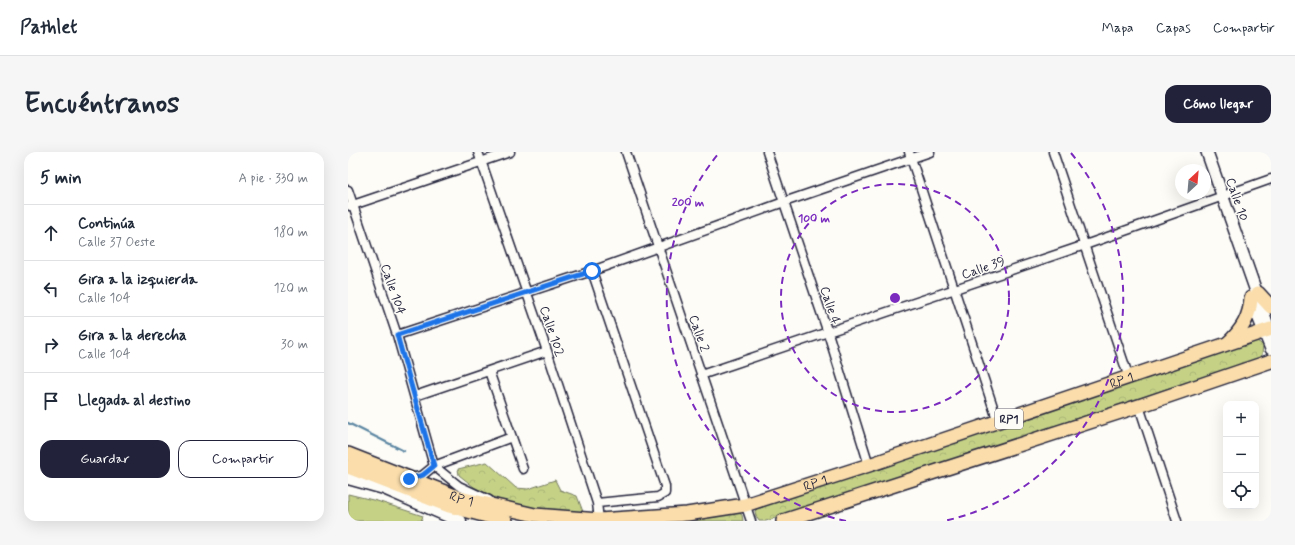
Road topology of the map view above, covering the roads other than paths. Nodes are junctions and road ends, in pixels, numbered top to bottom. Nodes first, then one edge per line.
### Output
1 (478, 152) edge
2 (510, 152) edge
3 (626, 152) edge
4 (767, 152) edge
5 (930, 152) edge
6 (1053, 152) edge
7 (1207, 152) edge
8 (910, 155) edge
9 (481, 162) junction
10 (1271, 179) edge
11 (348, 190) edge
12 (1222, 196) junction
13 (784, 202) junction
14 (351, 206) edge
15 (1085, 245) junction
16 (658, 247) junction
17 (592, 271) junction
18 (955, 290) junction
19 (526, 291) junction
20 (1254, 296) junction
21 (1271, 307) edge
22 (1269, 331) edge
23 (828, 333) junction
24 (397, 335) junction
25 (1226, 345) junction
26 (1271, 349) edge
27 (548, 351) junction
28 (1271, 361) edge
29 (489, 371) junction
30 (701, 375) junction
31 (1129, 378) junction
32 (415, 396) junction
33 (1139, 406) junction
34 (998, 422) junction
35 (512, 437) junction
36 (348, 454) edge
37 (434, 466) junction
38 (869, 466) junction
39 (348, 467) edge
40 (523, 469) dead end
41 (348, 478) edge
42 (409, 479) junction
43 (597, 503) junction
44 (745, 505) junction
45 (517, 516) edge
46 (599, 520) junction
47 (460, 521) edge
48 (751, 521) edge
49 (783, 521) edge
50 (1178, 521) edge

1 - 9 street, Calle 102
2 - 9 street
3 - 16 street, Calle 2
4 - 13 street, Calle 4
5 - 8 street
6 - 15 street
7 - 12 street, Calle 10
8 - 13 street
8 - 18 street
9 - 14 street
9 - 19 street, Calle 102
10 - 12 street, Calle 39
11 - 14 street, Calle 104
12 - 15 street, Calle 39
12 - 20 street, Calle 10
13 - 16 street
13 - 23 street, Calle 4
14 - 24 street, Calle 104
15 - 18 street, Calle 39
15 - 31 street
16 - 17 street
16 - 30 street, Calle 2
17 - 19 street
17 - 43 street
18 - 23 street, Calle 39
18 - 34 street
19 - 24 street
19 - 27 street, Calle 102
20 - 21 main road
20 - 22 street, Calle 10
20 - 25 main road
22 - 25 main road, RP 1 / RP1
22 - 26 street, Calle 10
23 - 30 street, Calle 39
23 - 38 street, Calle 4
24 - 32 street, Calle 104
25 - 31 main road, RP 1 / RP1
27 - 29 street
27 - 43 street, Calle 102
28 - 33 main road, RP 1 / RP1
29 - 32 street
29 - 35 street
30 - 44 street, Calle 2
31 - 34 main road, RP 1 / RP1
32 - 37 street, Calle 104
33 - 49 main road, RP 1 / RP1
33 - 50 street
34 - 38 main road, RP 1 / RP1
35 - 37 street
35 - 40 street
36 - 42 main road, RP 1 / RP1
37 - 42 street
37 - 45 street
38 - 44 main road, RP 1 / RP1
39 - 45 main road, RP 1 / RP1
41 - 47 main road
42 - 45 main road, RP 1 / RP1
43 - 46 street, Calle 102
44 - 46 main road, RP 1 / RP1
44 - 48 street, Calle 2
45 - 46 main road, RP 1 / RP1

